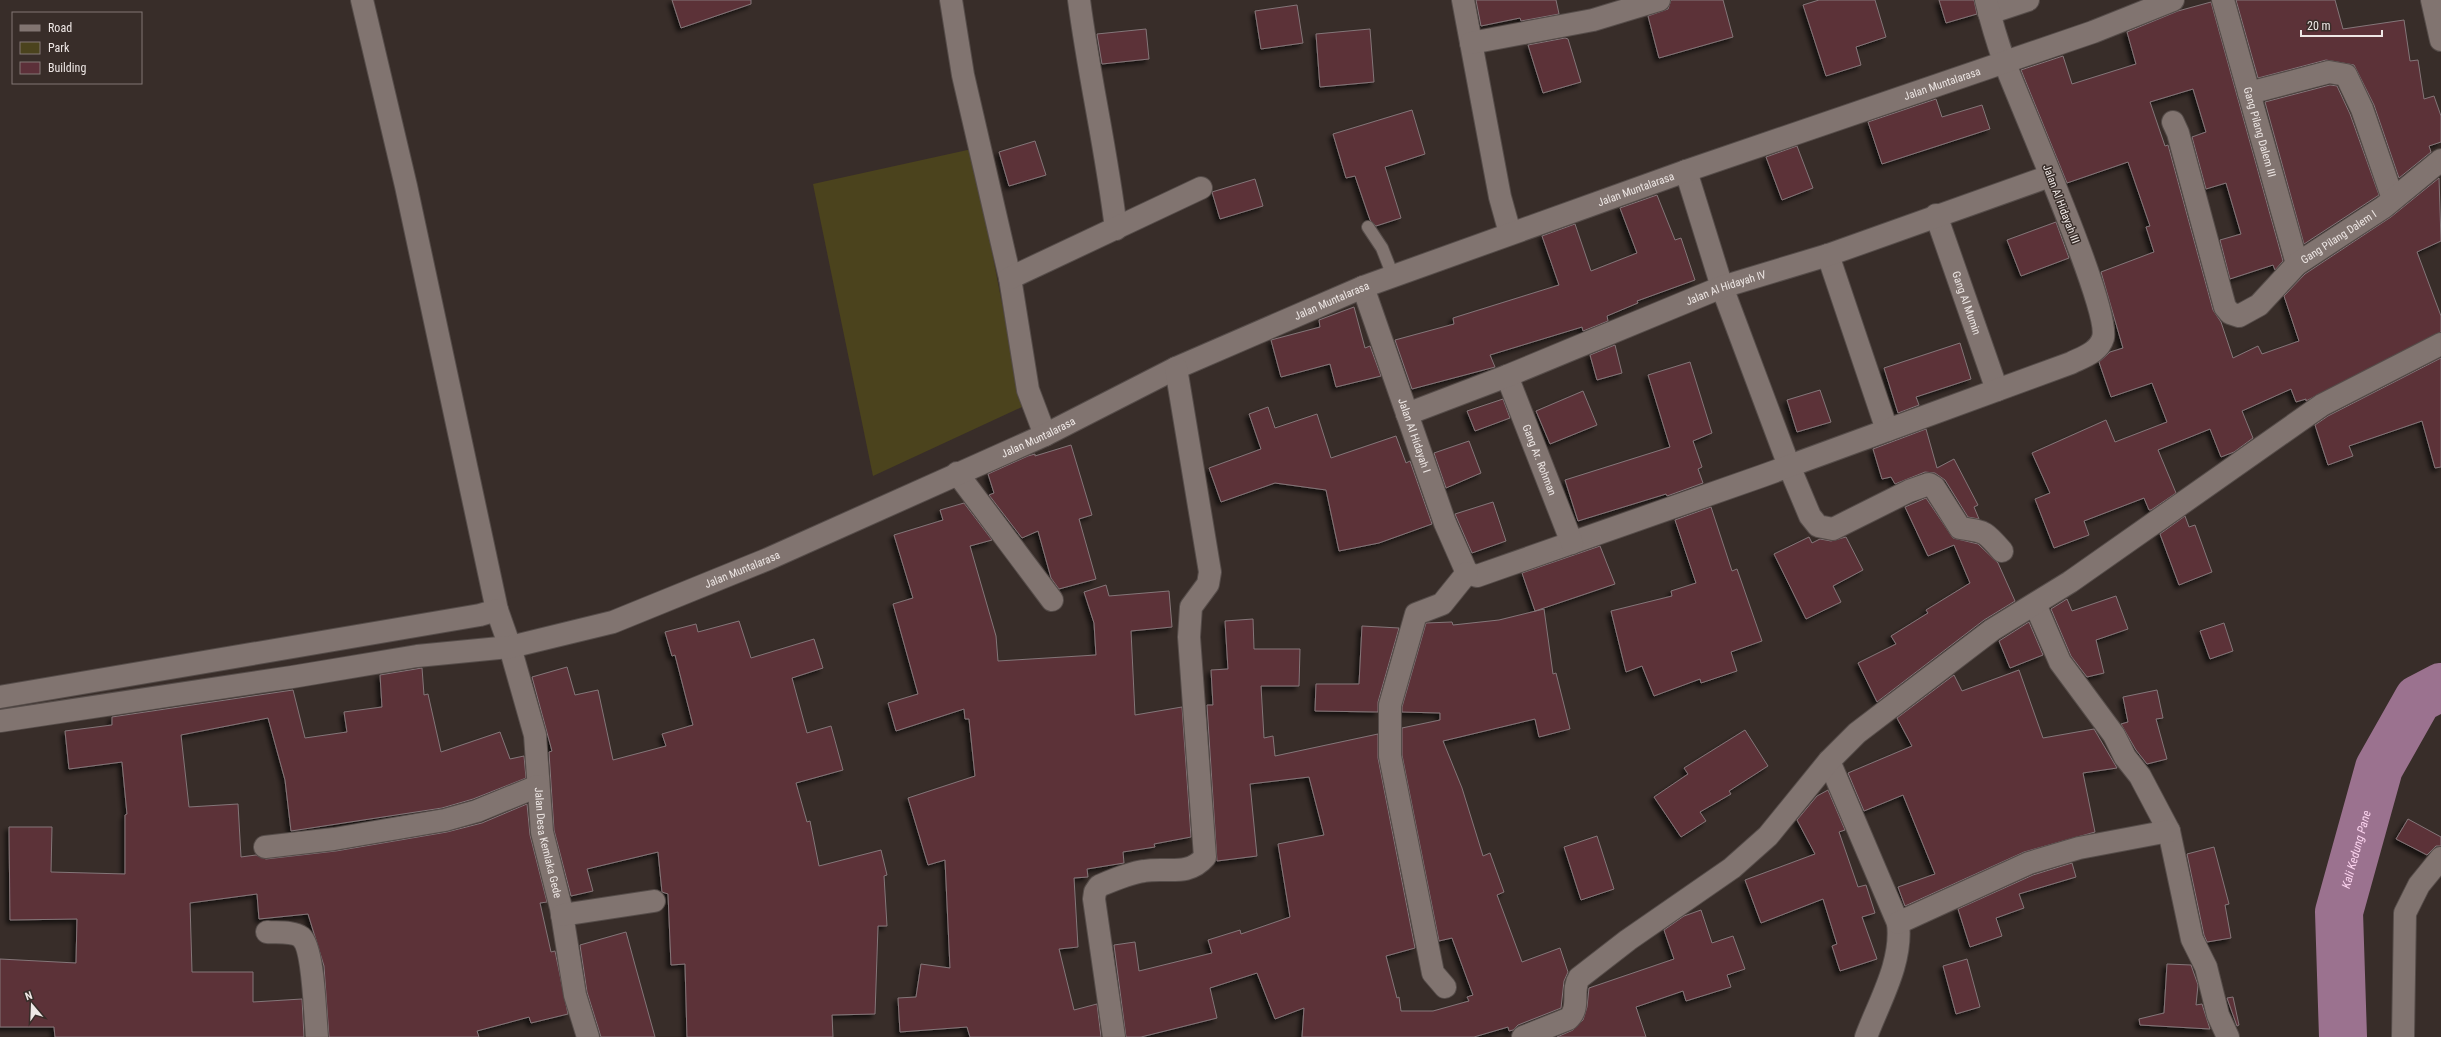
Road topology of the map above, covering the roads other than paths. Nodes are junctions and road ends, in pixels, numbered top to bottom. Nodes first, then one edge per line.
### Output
1 (362, 0) edge
2 (951, 0) edge
3 (1079, 0) edge
4 (1463, 0) edge
5 (1659, 0) edge
6 (2028, 0) edge
7 (2173, 0) edge
8 (2223, 0) edge
9 (2432, 0) edge
10 (1989, 14) edge
11 (2441, 40) edge
12 (1471, 43) junction
13 (2003, 57) junction
14 (2249, 92) junction
15 (2173, 122) dead end
16 (2441, 160) edge
17 (1686, 171) junction
18 (2050, 176) junction
19 (1200, 188) dead end
20 (2393, 199) junction
21 (1936, 215) junction
22 (1368, 227) dead end
23 (1116, 229) junction
24 (1509, 229) junction
25 (1828, 255) junction
26 (2297, 264) junction
27 (1391, 273) junction
28 (1010, 278) junction
29 (1363, 287) junction
30 (1722, 287) junction
31 (2441, 344) edge
32 (1176, 368) junction
33 (1507, 376) junction
34 (1997, 390) junction
35 (1407, 414) junction
36 (1887, 430) junction
37 (1043, 432) junction
38 (1789, 466) junction
39 (957, 473) junction
40 (1572, 543) junction
41 (2002, 551) dead end
42 (1472, 574) junction
43 (1052, 600) dead end
44 (2035, 604) junction
45 (498, 614) junction
46 (509, 645) junction
47 (0, 697) edge
48 (54, 700) junction
49 (0, 721) edge
50 (1829, 762) junction
51 (538, 786) junction
52 (2169, 831) junction
53 (265, 847) dead end
54 (2441, 858) edge
55 (654, 901) dead end
56 (562, 915) junction
57 (1898, 924) junction
58 (267, 932) dead end
59 (1445, 987) dead end
60 (317, 1037) edge
61 (588, 1037) edge
62 (1114, 1037) edge
63 (1523, 1037) edge
64 (1866, 1037) edge
65 (2228, 1037) edge
66 (2403, 1037) edge

1 - 45 street, Jalan Desa Kemlaka Gede
2 - 28 street
3 - 23 street
4 - 12 street
5 - 12 street
6 - 10 street
7 - 13 street, Jalan Muntalarasa
8 - 14 street, Gang Pilang Dalem III
9 - 11 street
10 - 13 street, Jalan Al Hidayah III
12 - 24 street
13 - 17 street, Jalan Muntalarasa
13 - 18 street, Jalan Al Hidayah III
14 - 20 street
14 - 26 street, Gang Pilang Dalem III
15 - 26 street, Gang Pilang Dalem I
16 - 20 street, Gang Pilang Dalem I
17 - 24 street, Jalan Muntalarasa
17 - 30 street
18 - 21 street, Jalan Al Hidayah IV
18 - 34 street, Jalan Al Hidayah III
19 - 23 street
20 - 26 street, Gang Pilang Dalem I
21 - 25 street, Jalan Al Hidayah IV
21 - 34 street, Gang Al Mumin
22 - 27 lane
23 - 28 street
24 - 27 street, Jalan Muntalarasa
25 - 30 street, Jalan Al Hidayah IV
25 - 36 street
27 - 29 street, Jalan Muntalarasa
28 - 37 street
29 - 32 street, Jalan Muntalarasa
29 - 35 street, Jalan Al Hidayah I
30 - 33 street, Jalan Al Hidayah IV
30 - 38 street
31 - 44 street
32 - 37 street, Jalan Muntalarasa
32 - 62 street
33 - 35 street, Jalan Al Hidayah IV
33 - 40 street, Gang Ar. Rohman
34 - 36 street
35 - 42 street, Jalan Al Hidayah I
36 - 38 street
37 - 39 street, Jalan Muntalarasa
38 - 40 street
38 - 41 street
39 - 43 street
39 - 46 street, Jalan Muntalarasa
40 - 42 street
42 - 59 street
44 - 50 street
44 - 52 street
45 - 46 street, Jalan Desa Kemlaka Gede
45 - 48 street
46 - 48 street, Jalan Muntalarasa
46 - 51 street, Jalan Desa Kemlaka Gede
47 - 48 street
48 - 49 street
50 - 57 street
50 - 63 street
51 - 53 street
51 - 56 street, Jalan Desa Kemlaka Gede
52 - 57 street
52 - 65 street
54 - 66 street
55 - 56 street
56 - 61 street, Jalan Desa Kemlaka Gede
57 - 64 street
58 - 60 street

